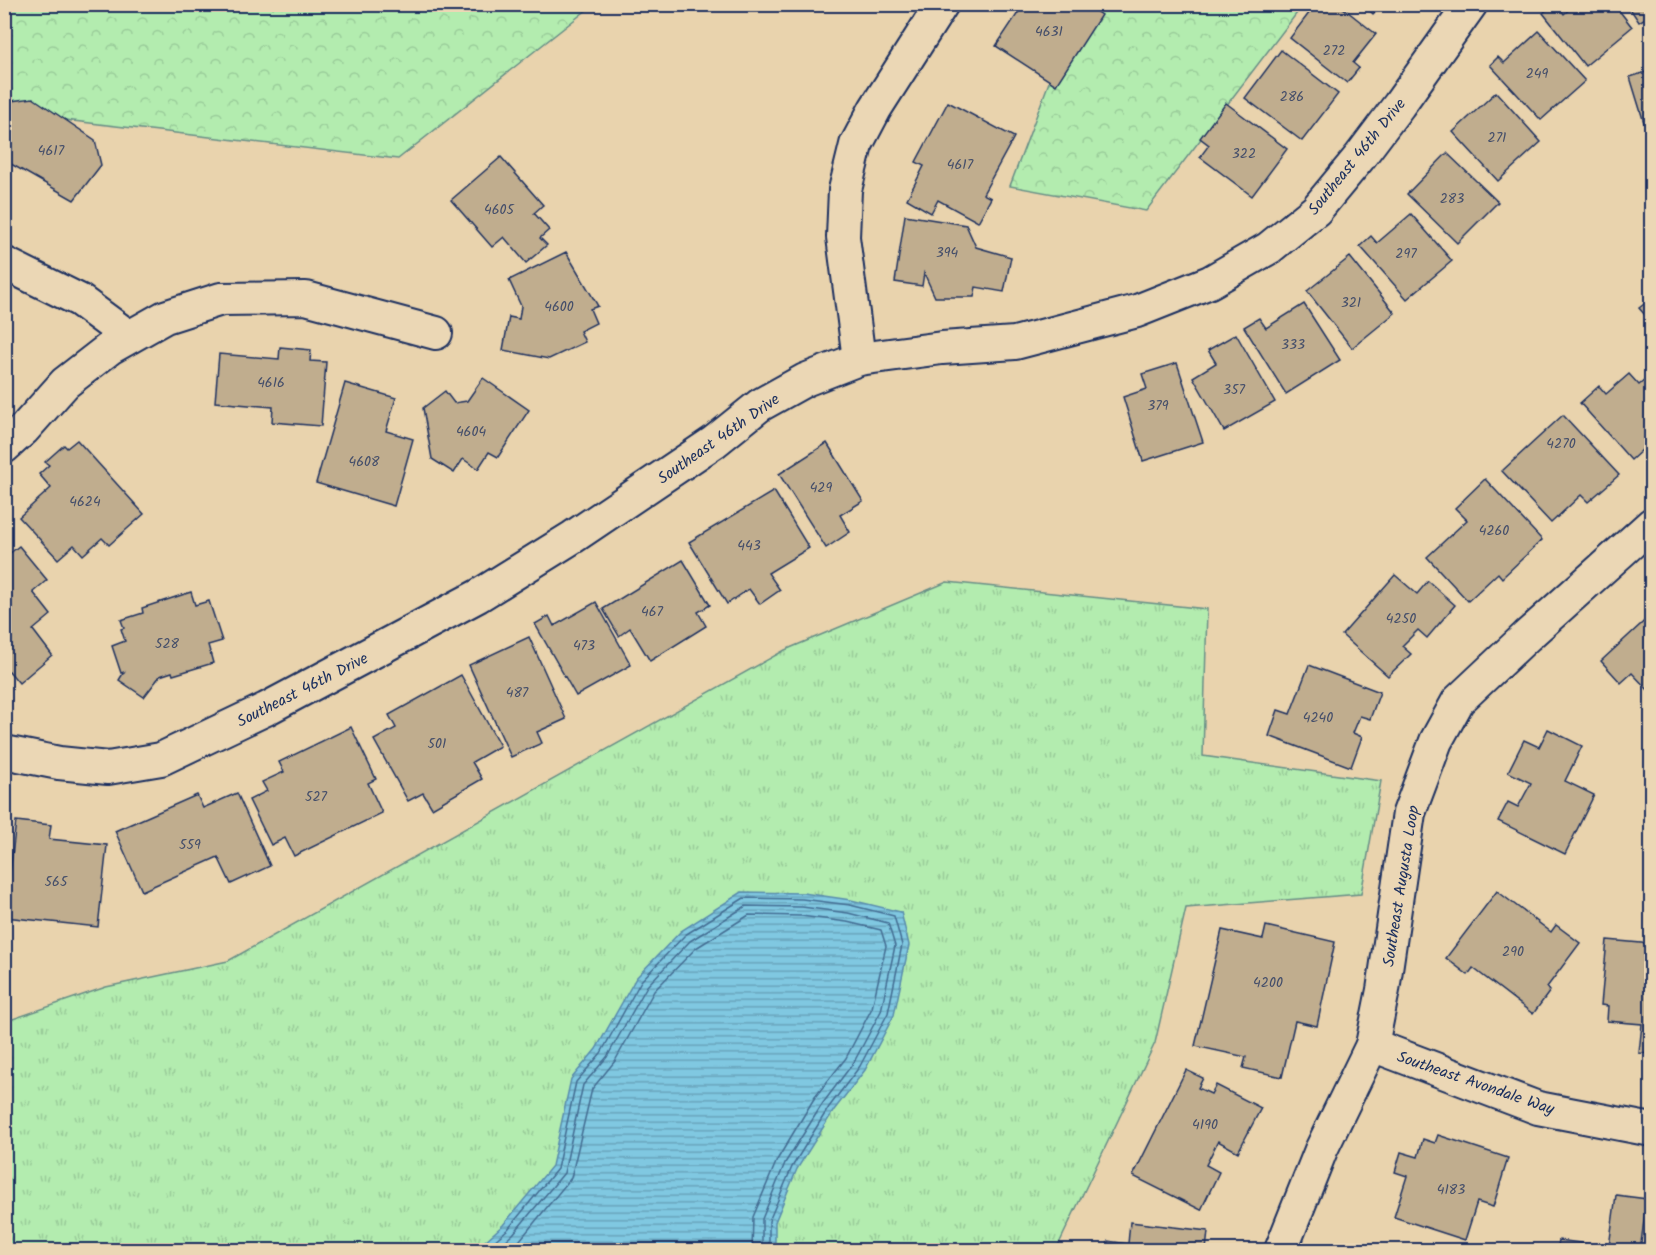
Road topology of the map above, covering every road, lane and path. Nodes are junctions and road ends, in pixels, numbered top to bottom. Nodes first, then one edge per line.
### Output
1 (942, 4) edge
2 (1471, 4) edge
3 (4, 263) edge
4 (436, 333) dead end
5 (129, 337) junction
6 (859, 359) junction
7 (4, 447) edge
8 (1652, 524) edge
9 (4, 752) edge
10 (1372, 1045) junction
11 (1652, 1130) edge
12 (1281, 1251) edge

1 - 6 street
2 - 6 street, Southeast 46th Drive
3 - 5 street
4 - 5 street
5 - 7 street
6 - 9 street, Southeast 46th Drive
8 - 10 street, Southeast Augusta Loop
10 - 11 street, Southeast Avondale Way
10 - 12 street, Southeast Augusta Loop

